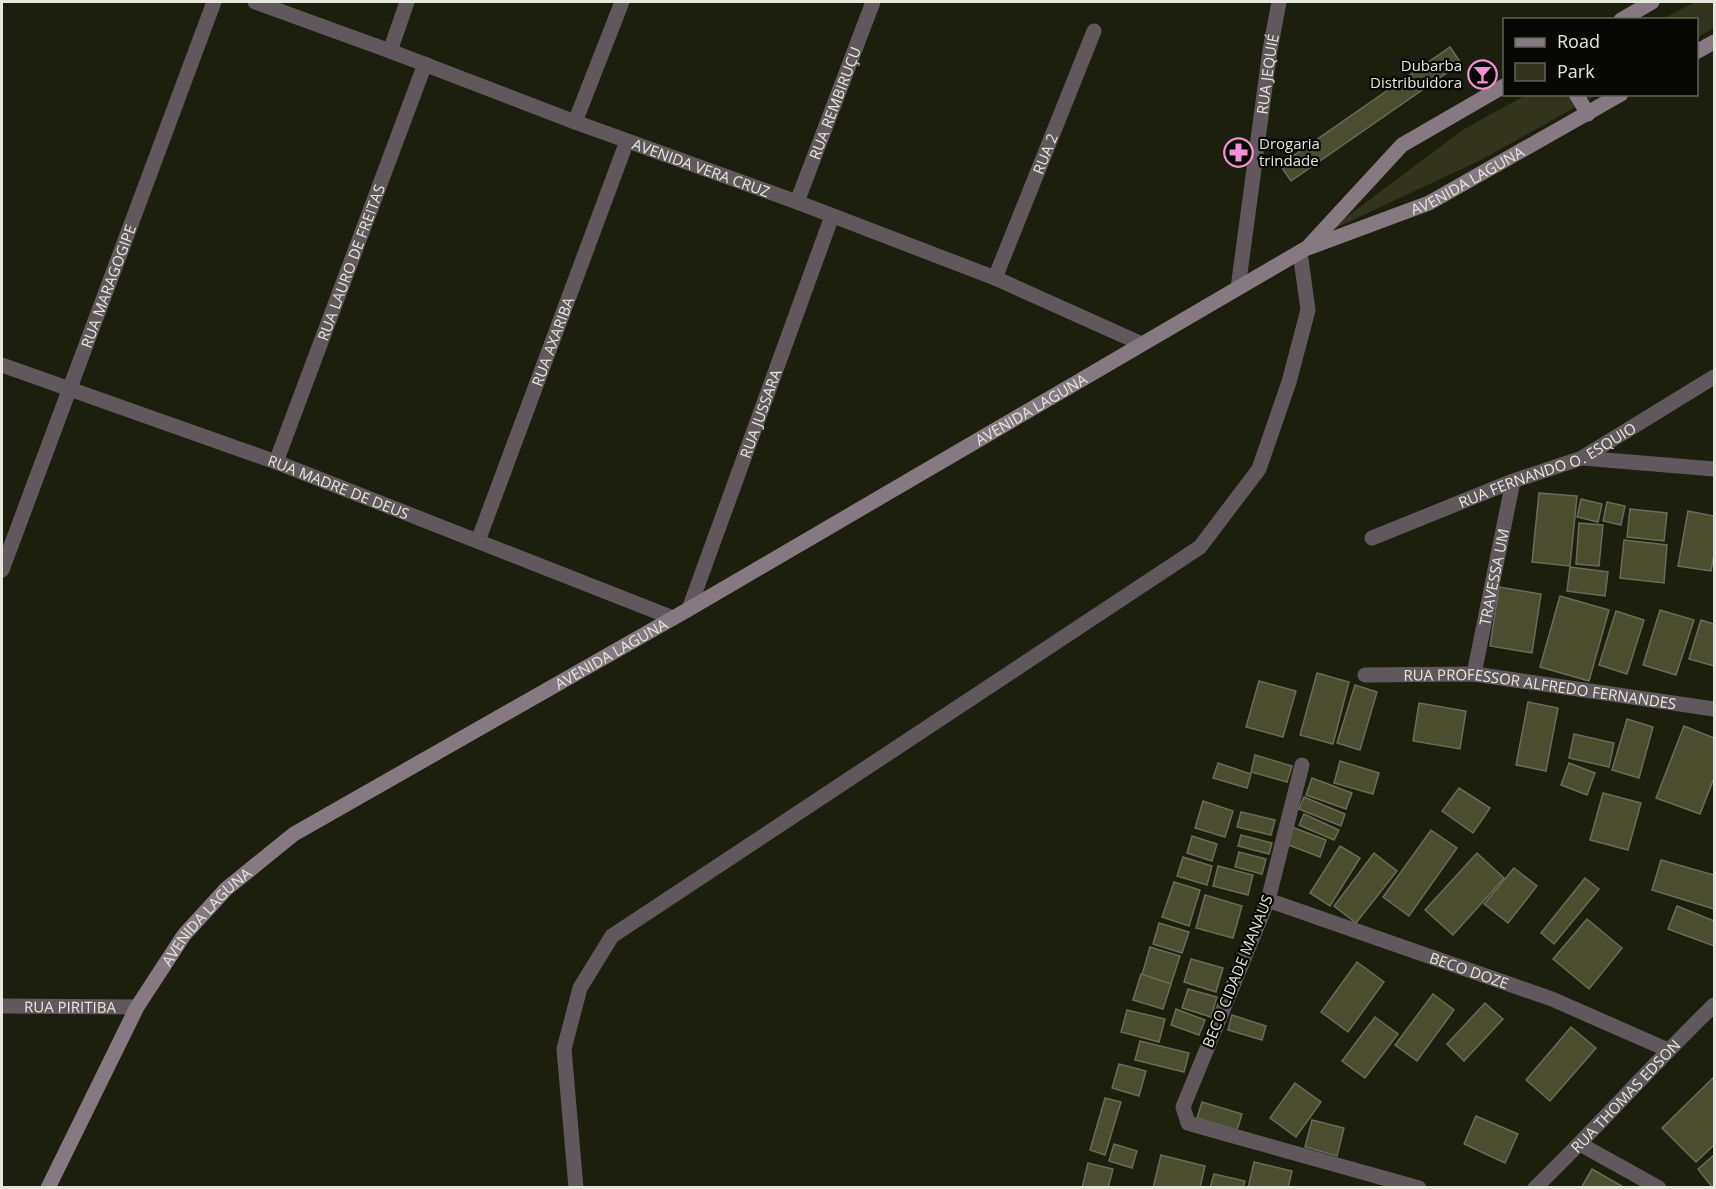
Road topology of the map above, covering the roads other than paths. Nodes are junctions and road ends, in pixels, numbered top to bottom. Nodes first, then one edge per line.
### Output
1 (214, 2) edge
2 (255, 2) edge
3 (406, 2) edge
4 (622, 2) edge
5 (873, 2) edge
6 (1279, 2) edge
7 (1652, 2) edge
8 (1624, 18) edge
9 (1094, 31) dead end
10 (1714, 42) edge
11 (390, 51) junction
12 (1698, 51) edge
13 (425, 64) junction
14 (1503, 87) edge
15 (1577, 96) edge
16 (1618, 96) edge
17 (1588, 114) junction
18 (575, 122) junction
19 (627, 141) junction
20 (797, 202) junction
21 (832, 216) junction
22 (1303, 251) junction
23 (995, 278) junction
24 (1238, 288) junction
25 (1142, 344) junction
26 (2, 365) edge
27 (1714, 376) edge
28 (68, 390) junction
29 (1582, 458) junction
30 (276, 462) junction
31 (1714, 469) edge
32 (1513, 481) junction
33 (1372, 538) dead end
34 (478, 541) junction
35 (2, 570) edge
36 (689, 609) junction
37 (673, 618) junction
38 (1474, 674) junction
39 (1365, 675) dead end
40 (1714, 709) edge
41 (1302, 765) dead end
42 (1268, 900) junction
43 (1714, 1005) edge
44 (2, 1006) edge
45 (137, 1007) junction
46 (1668, 1050) junction
47 (1580, 1144) junction
48 (48, 1188) edge
49 (576, 1188) edge
50 (1419, 1188) edge
51 (1535, 1188) edge
52 (1659, 1188) edge

1 - 28 street, RUA MARAGOGIPE
2 - 11 street, AVENIDA VERA CRUZ
3 - 11 street
4 - 18 street
5 - 20 street, RUA REMBIRUÇU
6 - 24 street, RUA JEQUIÉ
7 - 8 main road
9 - 23 street, RUA 2
10 - 12 main road
11 - 13 street, AVENIDA VERA CRUZ
13 - 18 street, AVENIDA VERA CRUZ
13 - 30 street, RUA LAURO DE FREITAS
14 - 22 main road, AVENIDA LAGUNA
15 - 17 main road
16 - 17 main road, AVENIDA LAGUNA
17 - 22 main road, AVENIDA LAGUNA
18 - 19 street, AVENIDA VERA CRUZ
19 - 20 street, AVENIDA VERA CRUZ
19 - 34 street, RUA AXARIBA
20 - 21 street, AVENIDA VERA CRUZ
21 - 23 street, AVENIDA VERA CRUZ
21 - 36 street, RUA JUSSARA
22 - 24 main road, AVENIDA LAGUNA
22 - 49 street
23 - 25 street, AVENIDA VERA CRUZ
24 - 25 main road, AVENIDA LAGUNA
25 - 36 main road, AVENIDA LAGUNA
26 - 28 street, RUA MADRE DE DEUS
27 - 29 street, RUA FERNANDO O. ESQUIO
28 - 30 street, RUA MADRE DE DEUS
28 - 35 street, RUA MARAGOGIPE
29 - 31 street
29 - 32 street, RUA FERNANDO O. ESQUIO
30 - 34 street, RUA MADRE DE DEUS
32 - 33 street, RUA FERNANDO O. ESQUIO
32 - 38 street, TRAVESSA UM
34 - 37 street, RUA MADRE DE DEUS
36 - 37 main road, AVENIDA LAGUNA
37 - 45 main road, AVENIDA LAGUNA
38 - 39 street, RUA PROFESSOR ALFREDO FERNANDES
38 - 40 street, RUA PROFESSOR ALFREDO FERNANDES
41 - 42 street, BECO CIDADE MANAUS
42 - 46 street, BECO DOZE
42 - 50 street, BECO CIDADE MANAUS
43 - 46 street, RUA THOMAS EDSON
44 - 45 street, RUA PIRITIBA
45 - 48 main road, AVENIDA LAGUNA
46 - 47 street, RUA THOMAS EDSON
47 - 51 street, RUA THOMAS EDSON
47 - 52 street

